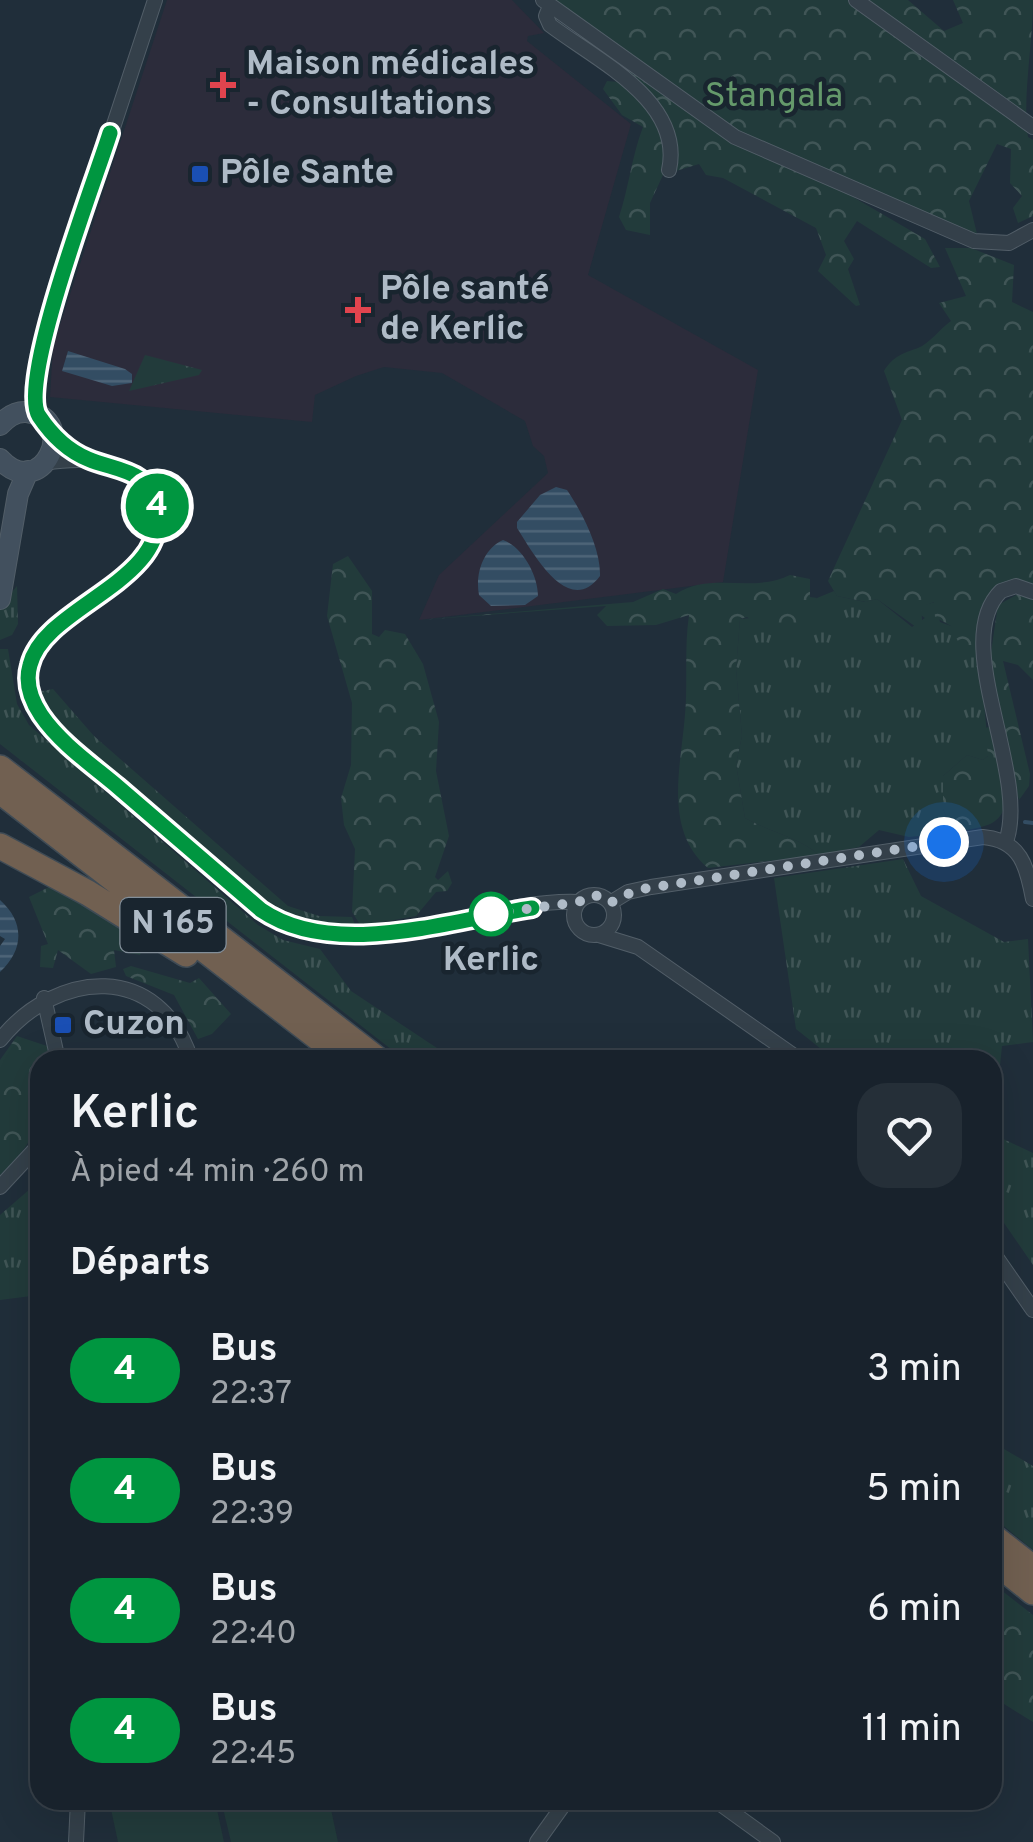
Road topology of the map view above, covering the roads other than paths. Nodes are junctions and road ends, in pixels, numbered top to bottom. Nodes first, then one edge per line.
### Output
1 (155, 0) edge
2 (856, 0) edge
3 (547, 3) edge
4 (1033, 127) edge
5 (669, 170) dead end
6 (1033, 230) edge
7 (34, 382) junction
8 (38, 416) junction
9 (5, 419) edge
10 (54, 438) junction
11 (88, 459) junction
12 (3, 462) edge
13 (36, 467) junction
14 (18, 494) junction
15 (3, 579) edge
16 (1033, 592) edge
17 (0, 599) edge
18 (0, 768) edge
19 (0, 791) edge
20 (1006, 842) junction
21 (0, 846) edge
22 (1033, 899) edge
23 (578, 902) junction
24 (532, 908) junction
25 (612, 909) junction
26 (574, 921) junction
27 (599, 935) junction
28 (638, 947) junction
29 (44, 998) junction
30 (1, 1040) edge
31 (56, 1050) edge
32 (186, 1050) edge
33 (331, 1050) edge
34 (333, 1050) edge
35 (365, 1050) edge
36 (786, 1050) edge
37 (30, 1155) edge
38 (0, 1187) edge
39 (1002, 1265) edge
40 (1033, 1310) edge
41 (1002, 1544) edge
42 (1002, 1568) edge
43 (1033, 1568) edge
44 (1033, 1592) edge
45 (78, 1810) edge
46 (561, 1810) edge
47 (729, 1810) edge
48 (76, 1842) edge
49 (537, 1842) edge
50 (772, 1842) edge

1 - 7 street
2 - 4 street
3 - 5 street
3 - 6 street
7 - 8 street
7 - 9 street
8 - 9 street
8 - 10 street
10 - 11 street
10 - 13 street
11 - 13 street
11 - 24 street
12 - 13 street
12 - 14 street
13 - 14 street
14 - 15 street
15 - 17 street
16 - 20 street
18 - 35 highway, N 165
19 - 34 highway, N 165
20 - 22 street
20 - 25 street
21 - 33 highway
23 - 24 street
23 - 25 street
23 - 26 street
24 - 26 street
25 - 27 street
25 - 28 street
26 - 27 street
27 - 28 street
28 - 36 street
29 - 30 street
29 - 31 street
29 - 32 street
37 - 38 street
39 - 40 street
41 - 43 highway
42 - 44 highway
45 - 48 street
46 - 49 street
47 - 50 street

